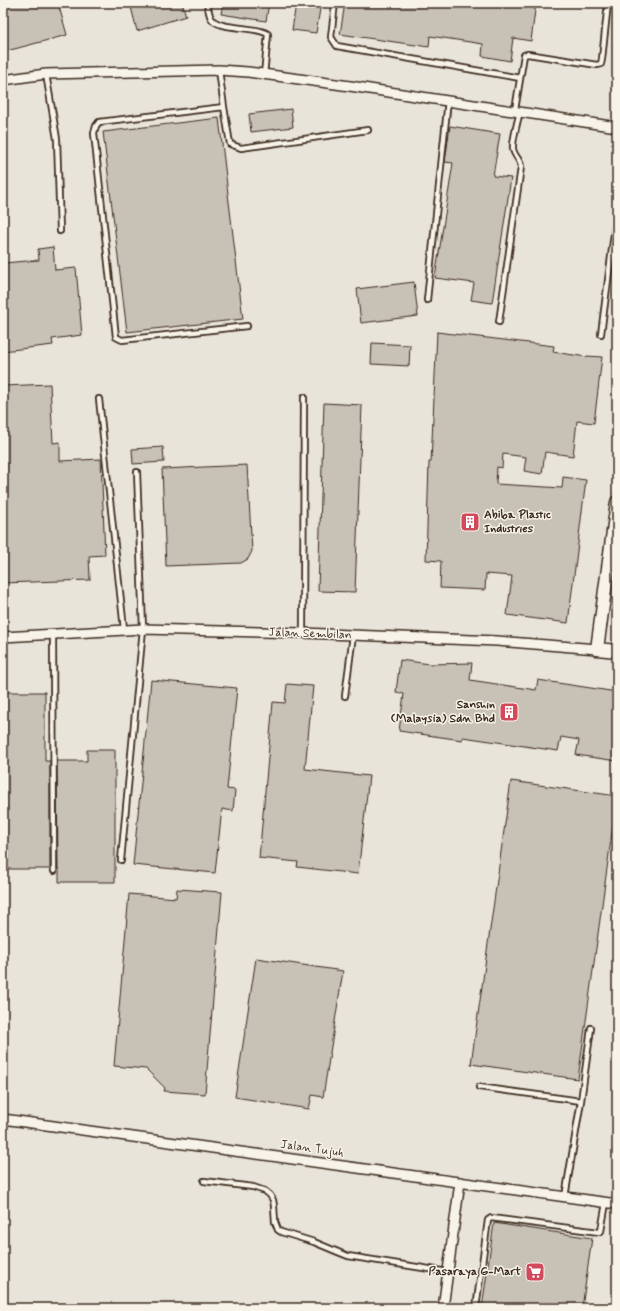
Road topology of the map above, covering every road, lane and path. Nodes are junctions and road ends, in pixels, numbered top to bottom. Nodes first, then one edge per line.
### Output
1 (207, 3) edge
2 (335, 3) edge
3 (608, 3) edge
4 (219, 70) junction
5 (46, 74) junction
6 (264, 74) junction
7 (520, 78) junction
8 (3, 80) edge
9 (448, 100) junction
10 (224, 107) junction
11 (517, 111) junction
12 (617, 127) edge
13 (368, 130) dead end
14 (617, 210) edge
15 (60, 231) dead end
16 (616, 232) edge
17 (427, 300) dead end
18 (499, 322) dead end
19 (247, 326) dead end
20 (601, 334) dead end
21 (304, 397) dead end
22 (99, 399) dead end
23 (137, 472) dead end
24 (617, 502) edge
25 (616, 524) edge
26 (143, 629) junction
27 (124, 630) junction
28 (303, 633) junction
29 (53, 634) junction
30 (353, 635) junction
31 (3, 637) edge
32 (597, 649) junction
33 (617, 651) edge
34 (345, 696) dead end
35 (121, 860) dead end
36 (54, 871) dead end
37 (591, 1028) dead end
38 (479, 1087) dead end
39 (581, 1101) junction
40 (3, 1118) edge
41 (204, 1181) dead end
42 (460, 1182) junction
43 (565, 1197) junction
44 (606, 1203) junction
45 (617, 1204) edge
46 (448, 1272) junction
47 (443, 1308) edge
48 (476, 1308) edge

1 - 6 lane
2 - 7 lane
3 - 7 lane
4 - 5 street
4 - 6 street
4 - 10 lane
5 - 8 street
5 - 15 lane
6 - 9 street
7 - 11 lane
9 - 11 street
9 - 17 lane
10 - 13 lane
10 - 19 lane
11 - 12 street
11 - 18 lane
14 - 16 lane
16 - 20 lane
21 - 28 lane
22 - 27 lane
23 - 26 lane
24 - 25 main road
25 - 32 main road
26 - 27 street, Jalan Sembilan
26 - 28 street, Jalan Sembilan
26 - 35 lane
27 - 29 street, Jalan Sembilan
28 - 30 street, Jalan Sembilan
29 - 31 street, Jalan Sembilan
29 - 36 lane
30 - 32 street, Jalan Sembilan
30 - 34 lane
32 - 33 main road, Jalan Sembilan
37 - 39 lane
38 - 39 lane
39 - 43 lane
40 - 42 street, Jalan Tujuh
41 - 46 lane
42 - 43 street, Jalan Tujuh
42 - 46 street
43 - 44 street, Jalan Tujuh
44 - 45 street, Jalan Tujuh
44 - 48 lane
46 - 47 street

